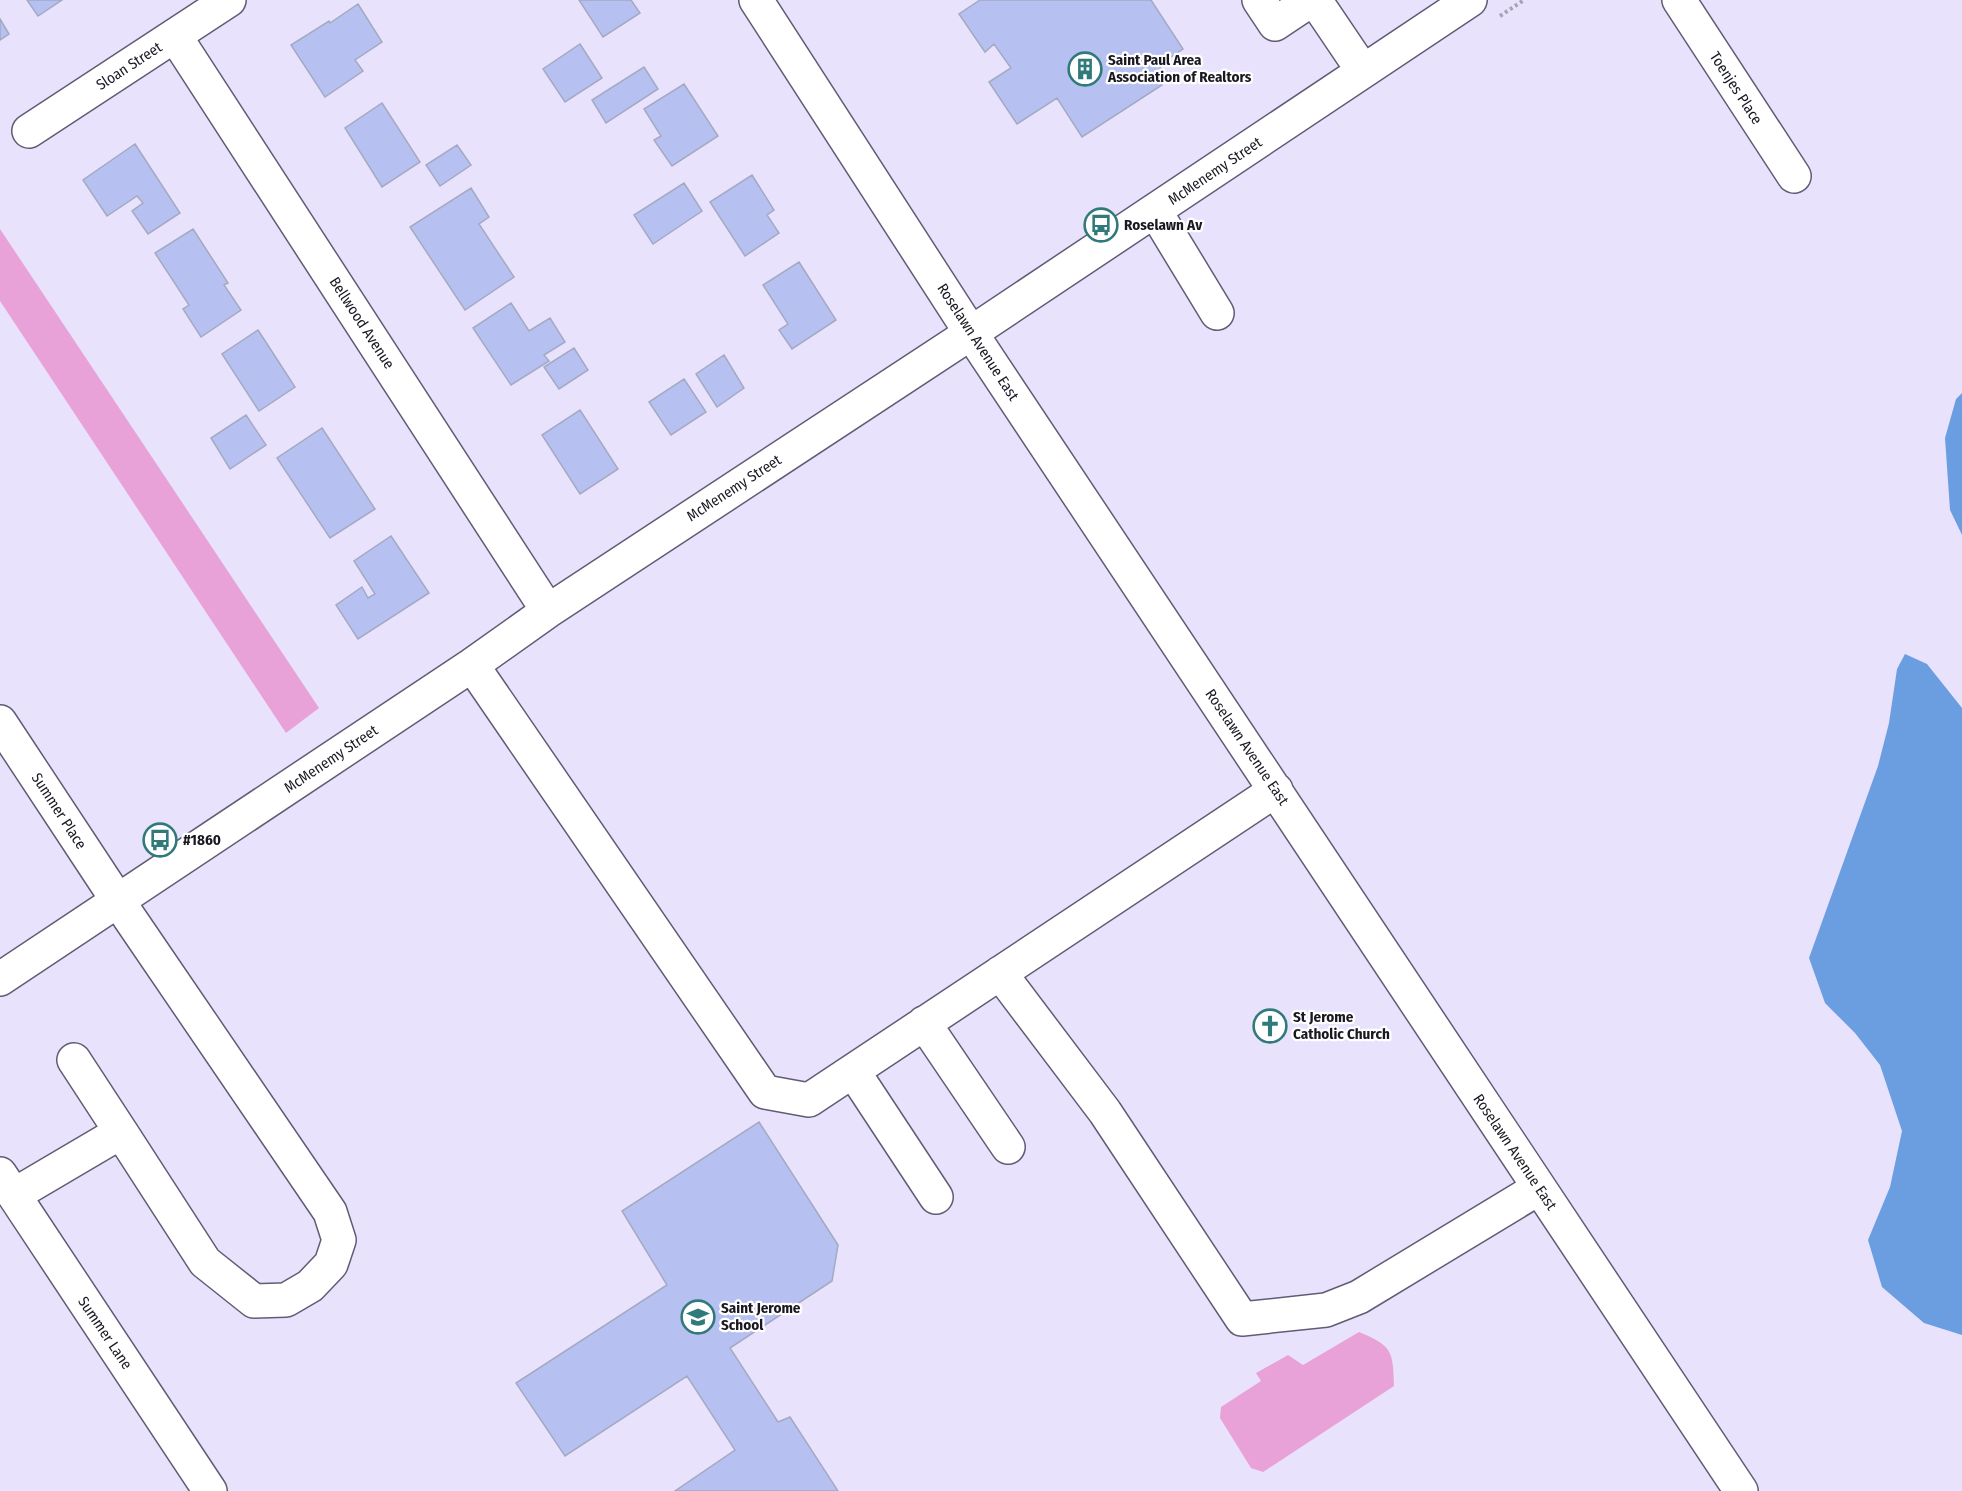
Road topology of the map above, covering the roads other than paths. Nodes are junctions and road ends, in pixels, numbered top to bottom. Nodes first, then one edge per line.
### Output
1 (229, 0) edge
2 (1259, 0) edge
3 (1313, 0) edge
4 (1470, 0) edge
5 (1679, 0) edge
6 (760, 1) edge
7 (175, 36) junction
8 (1363, 71) junction
9 (29, 131) dead end
10 (1794, 176) dead end
11 (1155, 211) junction
12 (1217, 313) dead end
13 (971, 333) junction
14 (548, 611) junction
15 (471, 665) junction
16 (0, 722) edge
17 (1275, 790) junction
18 (118, 901) junction
19 (1000, 973) junction
20 (0, 979) edge
21 (924, 1023) junction
22 (74, 1060) dead end
23 (853, 1071) junction
24 (121, 1132) junction
25 (1008, 1147) dead end
26 (7, 1185) edge
27 (1539, 1188) junction
28 (936, 1197) dead end
29 (210, 1491) edge
30 (1741, 1491) edge

1 - 7 street, Sloan Street
2 - 3 street
3 - 8 street
4 - 8 street, McMenemy Street
5 - 10 street, Toenjes Place
6 - 13 street, Roselawn Avenue East
7 - 9 street, Sloan Street
7 - 14 street, Bellwood Avenue
8 - 11 street, McMenemy Street
11 - 12 street
11 - 13 street, McMenemy Street
13 - 14 street, McMenemy Street
13 - 17 street, Roselawn Avenue East
14 - 15 street, McMenemy Street
15 - 18 street, McMenemy Street
15 - 23 street
16 - 18 street, Summer Place
17 - 19 street
17 - 27 street, Roselawn Avenue East
18 - 20 street, McMenemy Street
18 - 24 street, Summer Place
19 - 21 street
19 - 27 street
21 - 23 street
21 - 25 street
22 - 24 street, Summer Place
23 - 28 street
24 - 26 street
26 - 29 street, Summer Lane
27 - 30 street, Roselawn Avenue East

